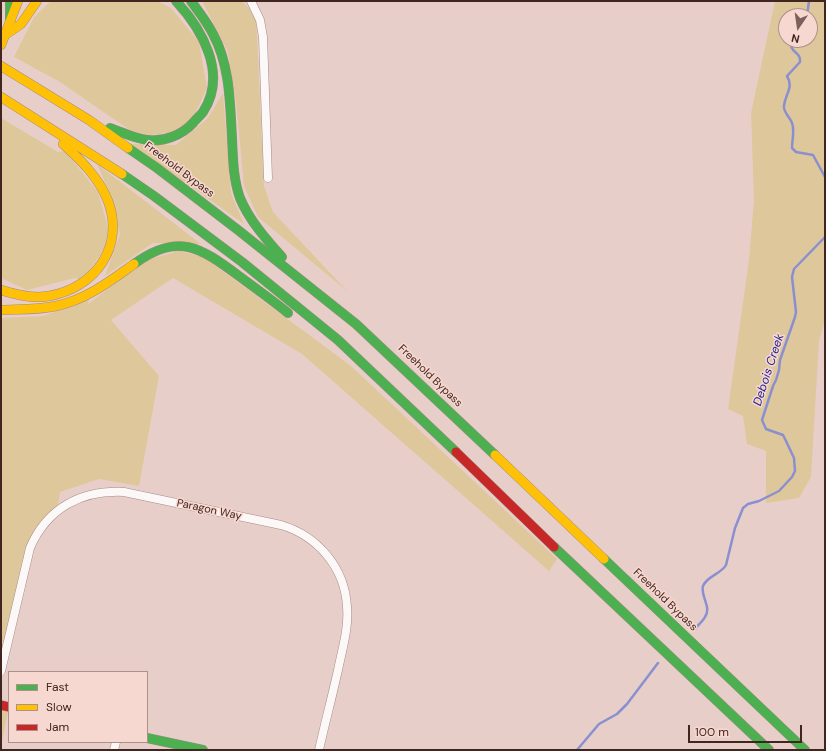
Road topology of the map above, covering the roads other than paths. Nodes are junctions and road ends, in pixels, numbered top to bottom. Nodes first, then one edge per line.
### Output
1 (10, 1) edge
2 (18, 1) edge
3 (37, 1) edge
4 (176, 1) edge
5 (191, 1) edge
6 (251, 1) edge
7 (10, 22) junction
8 (5, 35) junction
9 (1, 46) edge
10 (1, 66) edge
11 (1, 97) edge
12 (32, 116) junction
13 (89, 120) junction
14 (268, 178) dead end
15 (307, 284) junction
16 (1, 290) edge
17 (1, 310) edge
18 (294, 317) dead end
19 (307, 327) dead end
20 (396, 394) junction
21 (1, 671) edge
22 (148, 738) edge
23 (203, 750) edge
24 (319, 750) edge
25 (769, 750) edge
26 (805, 750) edge

1 - 7 main road
2 - 7 main road
3 - 8 main road
4 - 13 main road
5 - 15 main road
6 - 14 street
7 - 8 main road
8 - 9 main road
10 - 13 main road, Freehold Bypass
11 - 12 main road
12 - 16 main road
12 - 20 main road
13 - 15 main road, Freehold Bypass
15 - 26 main road, Freehold Bypass
17 - 18 main road
19 - 20 main road
20 - 25 main road
21 - 24 street, Paragon Way
22 - 23 main road

